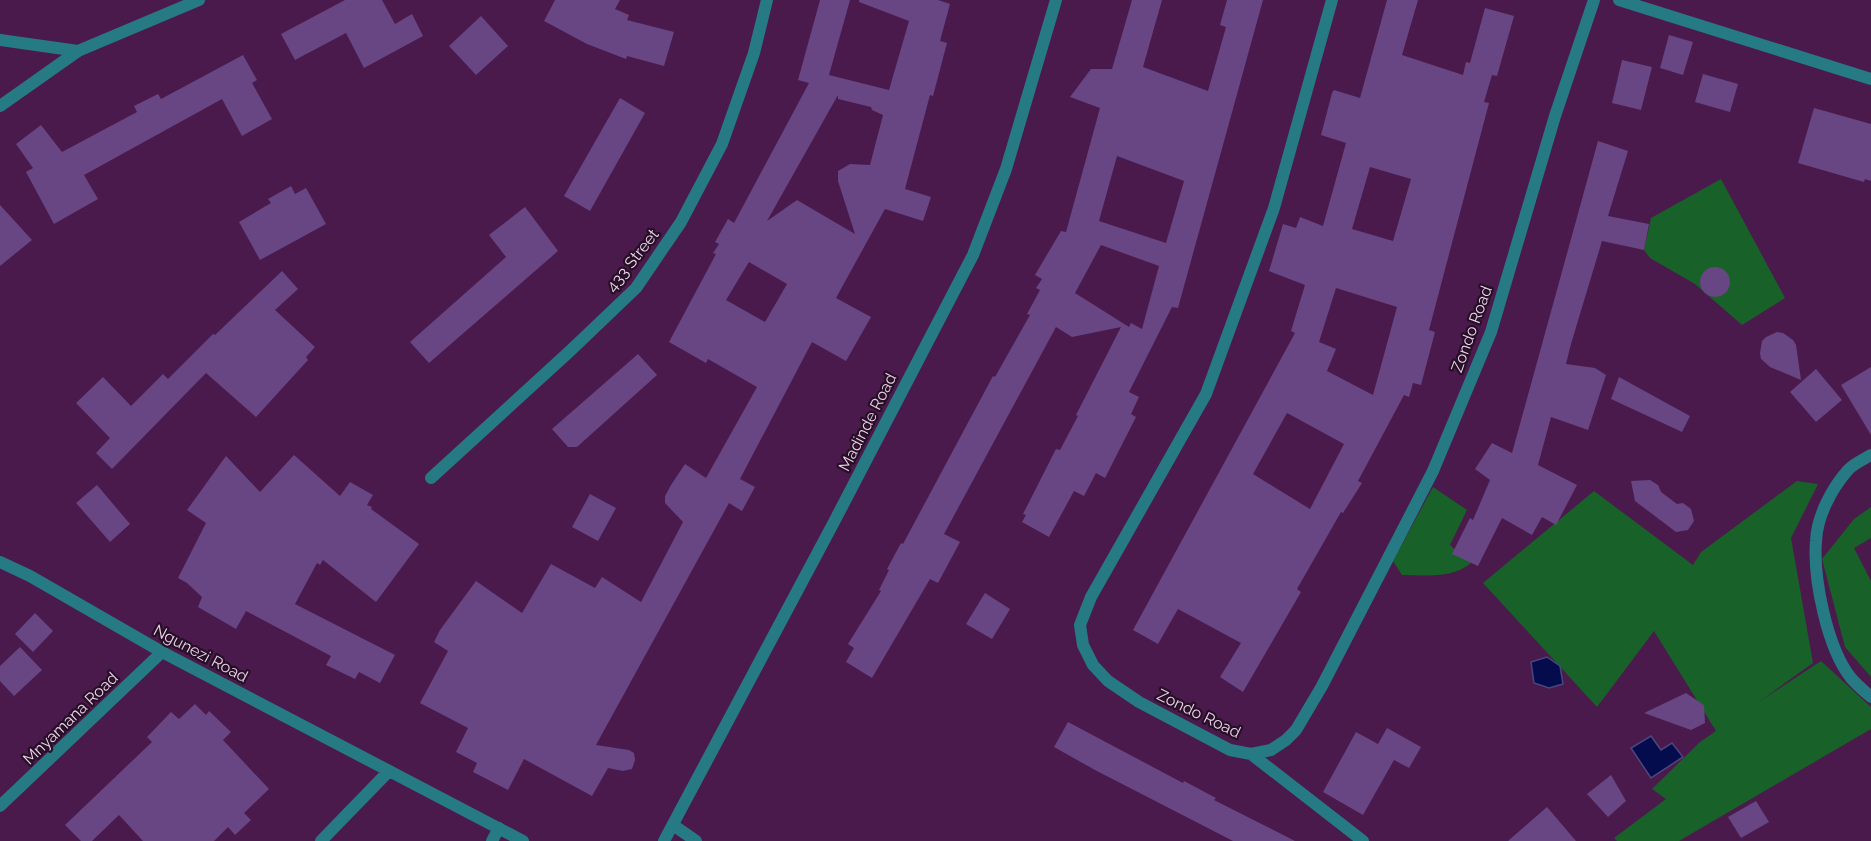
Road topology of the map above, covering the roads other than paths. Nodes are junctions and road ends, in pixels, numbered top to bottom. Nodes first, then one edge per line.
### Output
1 (199, 0) edge
2 (767, 0) edge
3 (1056, 0) edge
4 (1332, 0) edge
5 (1594, 0) edge
6 (1619, 0) edge
7 (0, 40) edge
8 (78, 51) junction
9 (1871, 79) edge
10 (0, 106) edge
11 (1871, 455) edge
12 (431, 478) dead end
13 (0, 562) edge
14 (162, 652) junction
15 (1871, 697) edge
16 (1251, 754) junction
17 (389, 771) junction
18 (0, 806) edge
19 (673, 825) junction
20 (499, 828) junction
21 (321, 841) edge
22 (492, 841) edge
23 (523, 841) edge
24 (664, 841) edge
25 (696, 841) edge
26 (1363, 841) edge

1 - 8 street
2 - 12 street, 433 Street
3 - 19 street, Madinde Road
4 - 16 street, Zondo Road
5 - 16 street, Zondo Road
6 - 9 street
7 - 8 street
8 - 10 street
11 - 15 street
13 - 14 street, Ngunezi Road
14 - 17 street, Ngunezi Road
14 - 18 street, Mnyamana Road
16 - 26 street
17 - 20 street, Ngunezi Road
17 - 21 street
19 - 24 street, Madinde Road
19 - 25 street
20 - 22 street
20 - 23 street, Ngunezi Road

